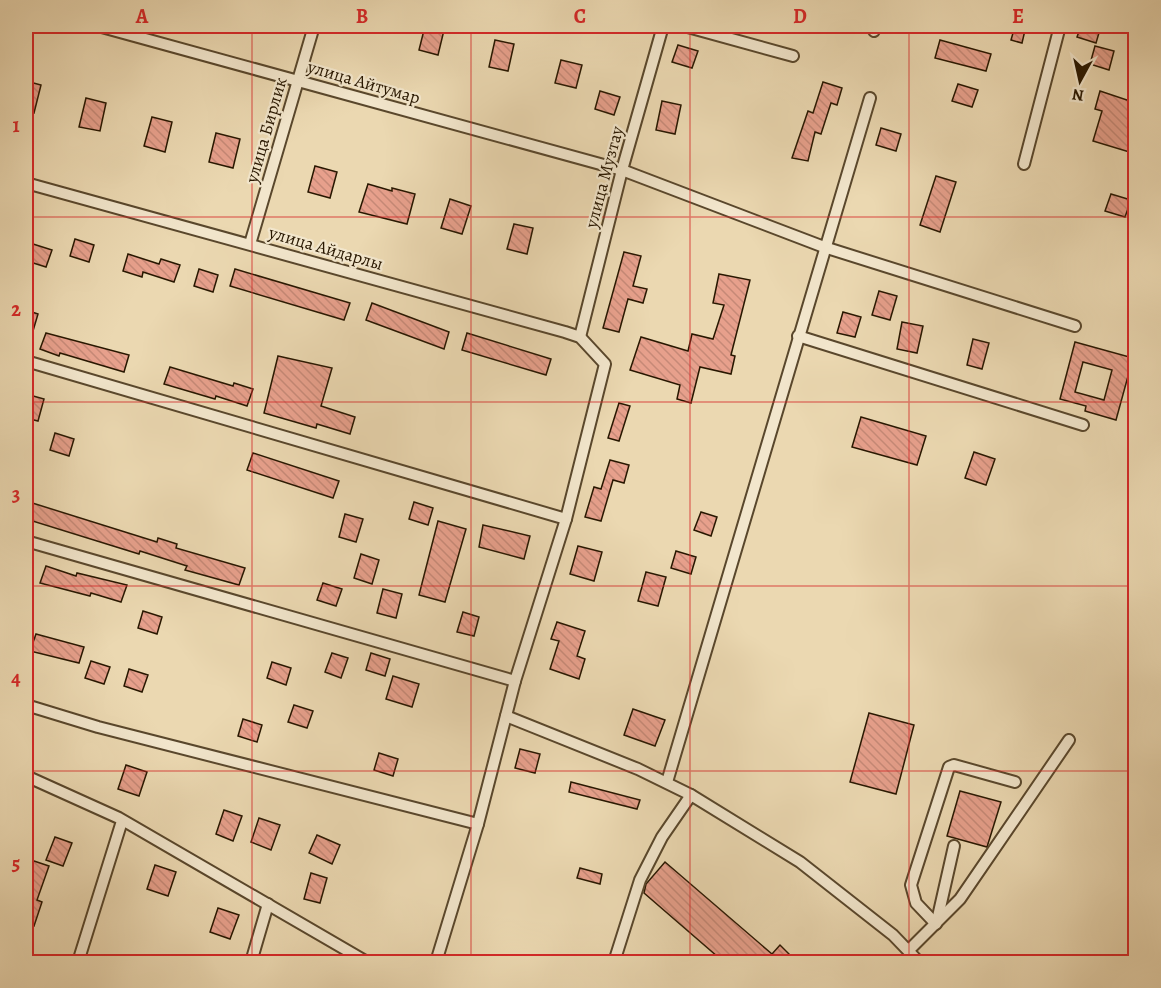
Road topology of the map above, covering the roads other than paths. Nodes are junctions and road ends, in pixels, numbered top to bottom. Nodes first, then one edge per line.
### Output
1 (98, 26) edge
2 (314, 26) edge
3 (663, 26) edge
4 (684, 26) edge
5 (1060, 26) edge
6 (793, 56) dead end
7 (298, 81) junction
8 (870, 98) dead end
9 (1024, 164) dead end
10 (622, 170) junction
11 (26, 183) edge
12 (250, 244) junction
13 (824, 247) junction
14 (1075, 326) dead end
15 (798, 336) junction
16 (580, 337) junction
17 (26, 361) edge
18 (1083, 424) dead end
19 (566, 519) junction
20 (26, 541) edge
21 (515, 681) junction
22 (26, 705) edge
23 (506, 716) junction
24 (1069, 740) dead end
25 (26, 776) edge
26 (667, 782) junction
27 (1015, 782) dead end
28 (691, 795) junction
29 (122, 822) junction
30 (478, 824) junction
31 (954, 846) dead end
32 (268, 904) junction
33 (936, 924) junction
34 (909, 950) junction
35 (78, 963) edge
36 (251, 963) edge
37 (367, 963) edge
38 (436, 963) edge
39 (614, 963) edge
40 (919, 963) edge

1 - 7 street, улица Айтумар
2 - 7 street, улица Бирлик
3 - 10 street, улица Музтау
4 - 6 street
5 - 9 street
7 - 10 street, улица Айтумар
7 - 12 street, улица Бирлик
8 - 13 street
10 - 13 street, улица Айтумар
10 - 16 street, улица Музтау
11 - 12 street, улица Айдарлы
12 - 16 street, улица Айдарлы
13 - 14 street, улица Айтумар
13 - 15 street
15 - 18 street
15 - 26 street
16 - 19 street
17 - 19 street
19 - 21 street
20 - 21 street
21 - 23 street
22 - 30 street
23 - 26 street
23 - 30 street
24 - 33 street
25 - 29 street
26 - 28 street
27 - 33 street
28 - 34 street
28 - 39 street
29 - 32 street
29 - 35 street
30 - 38 street
31 - 33 street
32 - 36 street
32 - 37 street
33 - 34 street
34 - 40 street

